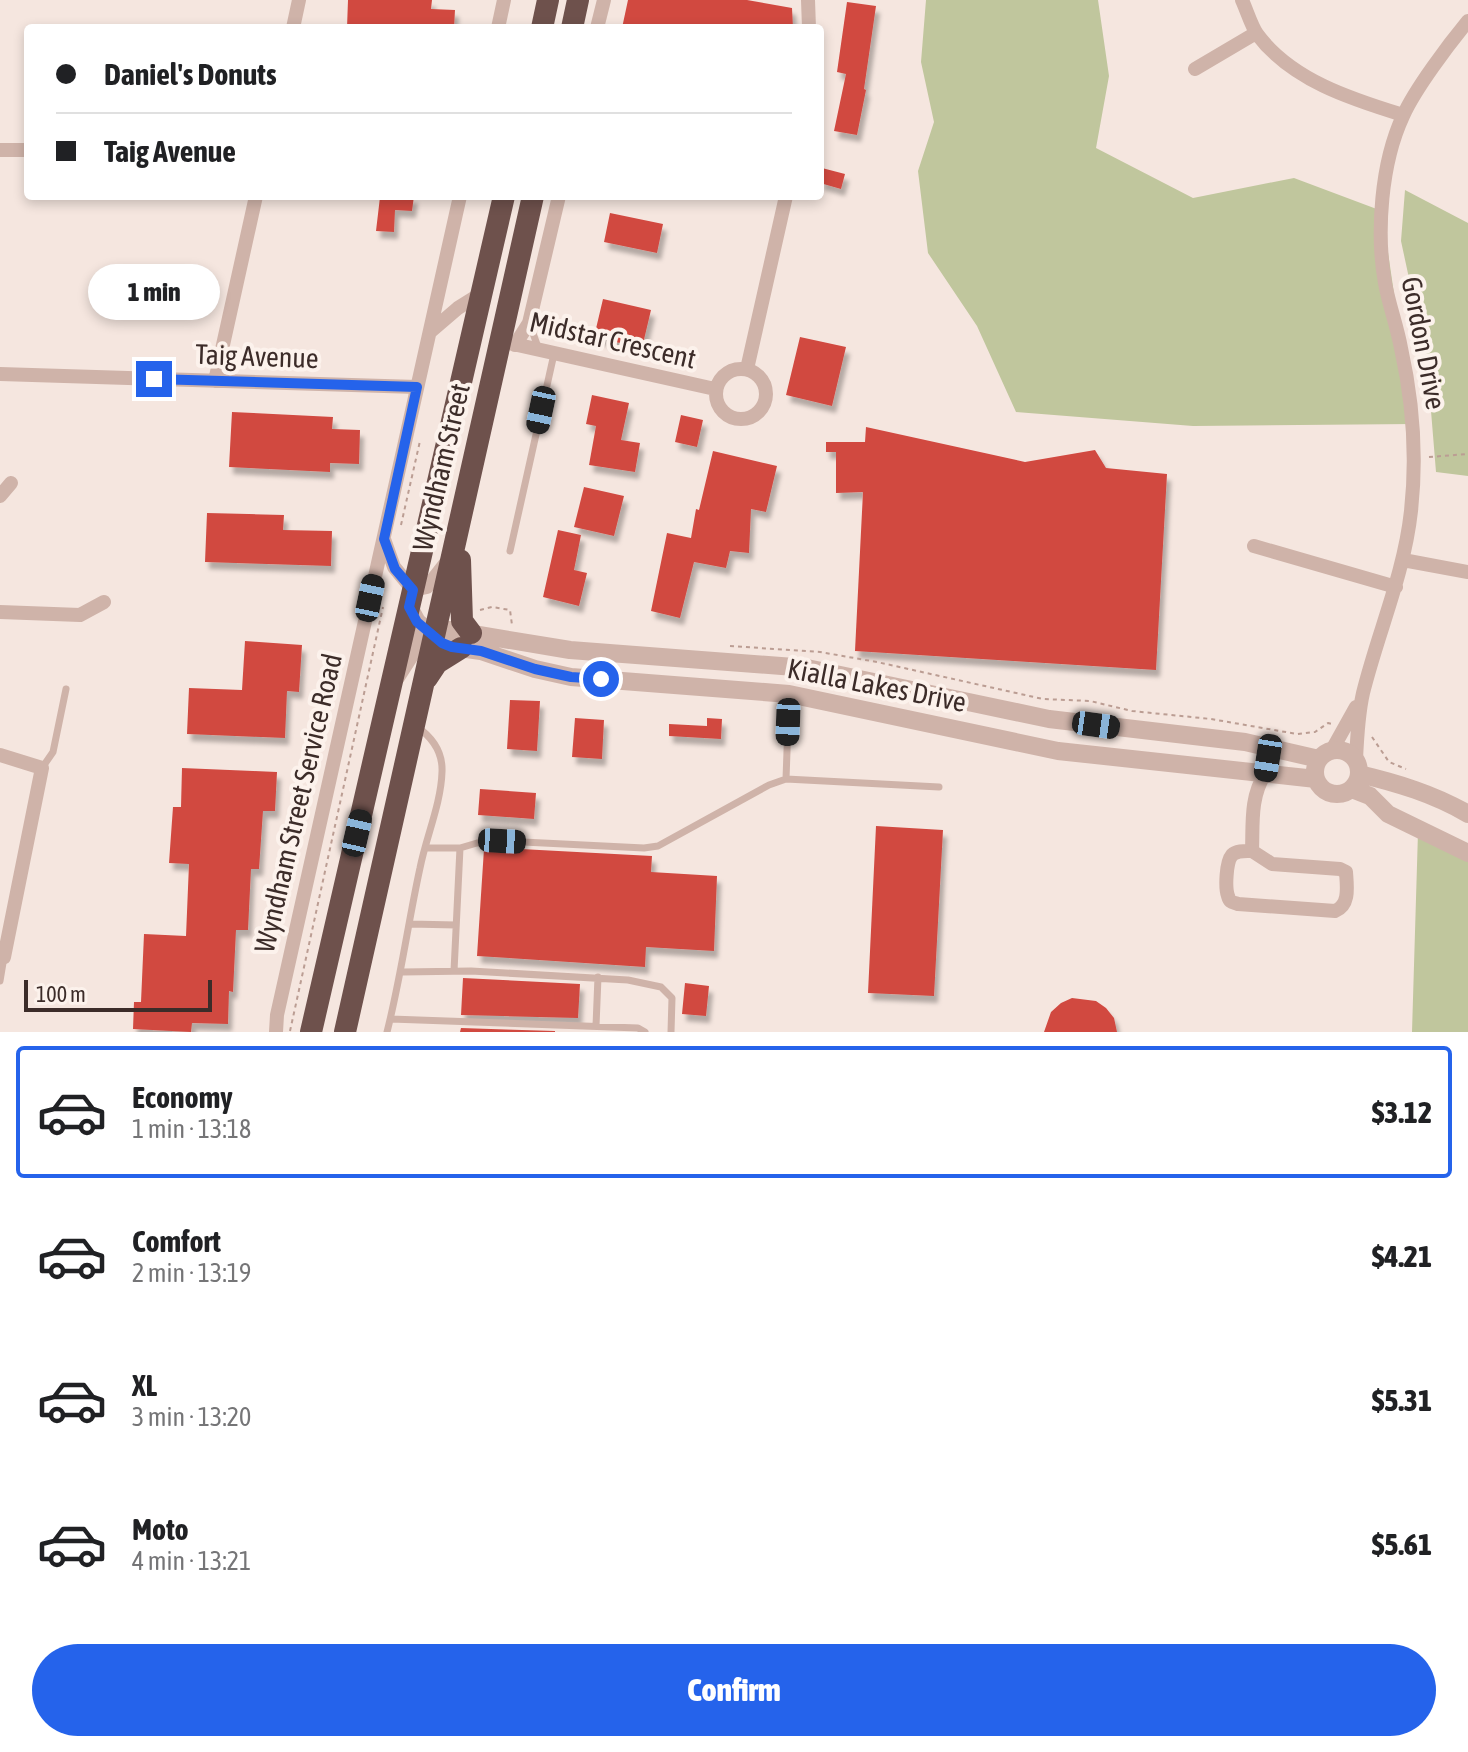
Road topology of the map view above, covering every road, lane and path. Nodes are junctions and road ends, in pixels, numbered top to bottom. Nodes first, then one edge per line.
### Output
1 (299, 0) edge
2 (504, 0) edge
3 (548, 0) edge
4 (578, 0) edge
5 (604, 0) edge
6 (808, 0) edge
7 (1242, 0) edge
8 (1468, 21) edge
9 (294, 24) edge
10 (499, 24) edge
11 (543, 24) edge
12 (573, 24) edge
13 (598, 24) edge
14 (809, 24) edge
15 (1256, 33) junction
16 (1195, 69) dead end
17 (1403, 115) junction
18 (0, 150) edge
19 (24, 150) edge
20 (255, 200) edge
21 (459, 200) edge
22 (503, 200) edge
23 (533, 200) edge
24 (535, 200) edge
25 (558, 200) edge
26 (785, 200) edge
27 (553, 219) junction
28 (482, 293) junction
29 (529, 323) junction
30 (430, 332) junction
31 (507, 343) junction
32 (546, 352) junction
33 (747, 369) junction
34 (0, 374) edge
35 (215, 381) junction
36 (417, 387) junction
37 (715, 389) junction
38 (420, 440) dead end
39 (1468, 454) edge
40 (1414, 459) junction
41 (11, 483) dead end
42 (0, 496) edge
43 (459, 527) junction
44 (400, 531) dead end
45 (384, 539) junction
46 (1254, 546) dead end
47 (453, 551) junction
48 (510, 551) dead end
49 (1403, 560) junction
50 (1468, 572) edge
51 (1396, 587) junction
52 (385, 597) dead end
53 (411, 598) junction
54 (104, 602) dead end
55 (0, 612) edge
56 (433, 634) junction
57 (466, 641) junction
58 (561, 649) junction
59 (729, 660) junction
60 (560, 674) junction
61 (423, 685) junction
62 (391, 686) junction
63 (66, 689) dead end
64 (1363, 692) junction
65 (789, 694) junction
66 (414, 725) junction
67 (1245, 742) junction
68 (377, 747) junction
69 (1326, 754) junction
70 (0, 755) edge
71 (42, 768) junction
72 (1241, 771) junction
73 (1265, 774) junction
74 (1356, 774) junction
75 (786, 779) junction
76 (1316, 779) junction
77 (939, 787) dead end
78 (1468, 814) edge
79 (425, 848) junction
80 (460, 848) junction
81 (1247, 851) junction
82 (1468, 853) edge
83 (410, 924) junction
84 (456, 925) junction
85 (2, 957) edge
86 (454, 971) junction
87 (403, 972) junction
88 (598, 977) junction
89 (0, 981) edge
90 (391, 1019) junction
91 (596, 1026) junction
92 (565, 1028) edge
93 (276, 1032) edge
94 (290, 1032) edge
95 (311, 1032) edge
96 (345, 1032) edge
97 (387, 1032) edge
98 (645, 1032) edge
99 (671, 1032) edge

1 - 9 street
2 - 10 street
3 - 11 highway
4 - 12 highway
5 - 13 street
6 - 14 street
7 - 15 street
8 - 17 street, Gordon Drive
15 - 16 street
15 - 17 street
17 - 40 street, Gordon Drive
18 - 19 street
20 - 35 street
21 - 30 street, Wyndham Street Service Road
22 - 28 highway, Wyndham Street
23 - 31 highway, Wyndham Street
24 - 27 lane
25 - 27 street
26 - 33 street
27 - 29 street
28 - 30 street
28 - 53 highway, Wyndham Street
29 - 31 street
29 - 32 lane
30 - 36 street, Wyndham Street Service Road
31 - 32 street, Midstar Crescent
31 - 43 highway, Wyndham Street
32 - 37 street, Midstar Crescent
32 - 48 lane
33 - 37 street
33 - 37 street
34 - 35 street, Taig Avenue
35 - 36 street, Taig Avenue
36 - 45 street, Wyndham Street Service Road
38 - 44 path
39 - 40 path
40 - 49 street, Gordon Drive
41 - 42 street
43 - 47 highway, Wyndham Street
43 - 57 highway
45 - 53 street
45 - 93 street, Wyndham Street Service Road
46 - 51 street
47 - 53 street
47 - 56 highway, Wyndham Street
49 - 50 street
49 - 51 street, Gordon Drive
51 - 64 street, Gordon Drive
52 - 94 path
53 - 56 street
53 - 62 highway, Wyndham Street
54 - 55 street
56 - 57 street, Kialla Lakes Drive
56 - 61 highway, Wyndham Street
56 - 62 street
57 - 58 street, Kialla Lakes Drive
57 - 60 street, Kialla Lakes Drive
57 - 61 highway
58 - 59 street, Kialla Lakes Drive
58 - 60 street
59 - 65 street
59 - 67 street, Kialla Lakes Drive
60 - 65 street, Kialla Lakes Drive
61 - 66 highway, Wyndham Street
62 - 68 highway, Wyndham Street
63 - 71 lane
64 - 69 street, Gordon Drive
64 - 74 street, Gordon Drive
65 - 72 street, Kialla Lakes Drive
65 - 75 lane
66 - 68 highway
66 - 79 lane
66 - 96 highway, Wyndham Street
67 - 69 street, Kialla Lakes Drive
67 - 72 street
67 - 73 street
68 - 95 highway, Wyndham Street
69 - 74 street
69 - 76 street
70 - 71 street
71 - 85 street
72 - 73 street, Kialla Lakes Drive
72 - 81 street
73 - 76 street, Kialla Lakes Drive
73 - 81 street
74 - 76 street
74 - 78 street
74 - 82 street
75 - 77 lane
75 - 80 lane
79 - 80 lane
79 - 83 lane
80 - 84 lane
81 - 81 street
83 - 84 lane
83 - 87 lane
84 - 86 lane
85 - 89 lane
86 - 87 lane
86 - 88 lane
87 - 90 lane
88 - 91 lane
88 - 99 lane
90 - 92 lane
90 - 97 lane
91 - 92 lane
91 - 98 lane

